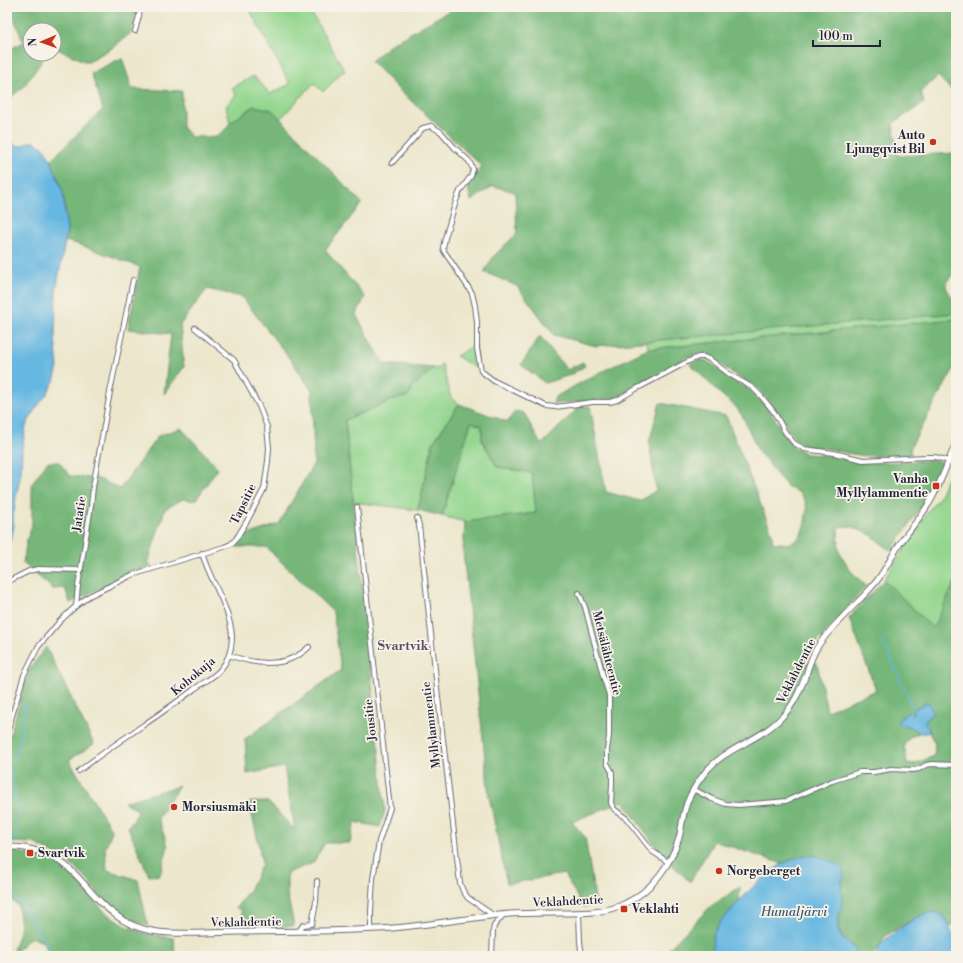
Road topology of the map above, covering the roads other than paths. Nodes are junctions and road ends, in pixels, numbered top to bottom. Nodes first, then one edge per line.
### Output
1 (140, 7) edge
2 (135, 31) dead end
3 (392, 163) dead end
4 (133, 280) dead end
5 (195, 328) dead end
6 (956, 443) edge
7 (949, 461) junction
8 (358, 507) dead end
9 (417, 518) dead end
10 (202, 553) junction
11 (81, 570) junction
12 (7, 582) edge
13 (579, 593) dead end
14 (76, 606) junction
15 (309, 647) dead end
16 (229, 655) junction
17 (7, 733) edge
18 (956, 765) edge
19 (79, 771) dead end
20 (693, 790) junction
21 (7, 847) edge
22 (668, 862) junction
23 (317, 881) dead end
24 (579, 913) junction
25 (504, 914) junction
26 (493, 915) junction
27 (371, 929) junction
28 (299, 931) junction
29 (492, 956) edge
30 (582, 956) edge

1 - 2 street
3 - 7 street
4 - 11 street, Jatatie
5 - 10 street, Tapsitie
6 - 7 street, Veklahdentie
7 - 20 street, Veklahdentie
8 - 27 street, Jousitie
9 - 26 street, Myllylammentie
10 - 14 street, Tapsitie
10 - 16 street, Kohokuja
11 - 12 street
11 - 14 street, Jatatie
13 - 22 street, Metsälähteentie
14 - 17 street
15 - 16 street
16 - 19 street, Kohokuja
18 - 20 street
20 - 22 street, Veklahdentie
21 - 28 street, Veklahdentie
22 - 24 street, Veklahdentie
23 - 28 street
24 - 25 street, Veklahdentie
24 - 30 street
25 - 26 street, Veklahdentie
25 - 29 street
26 - 27 street, Veklahdentie
27 - 28 street, Veklahdentie

